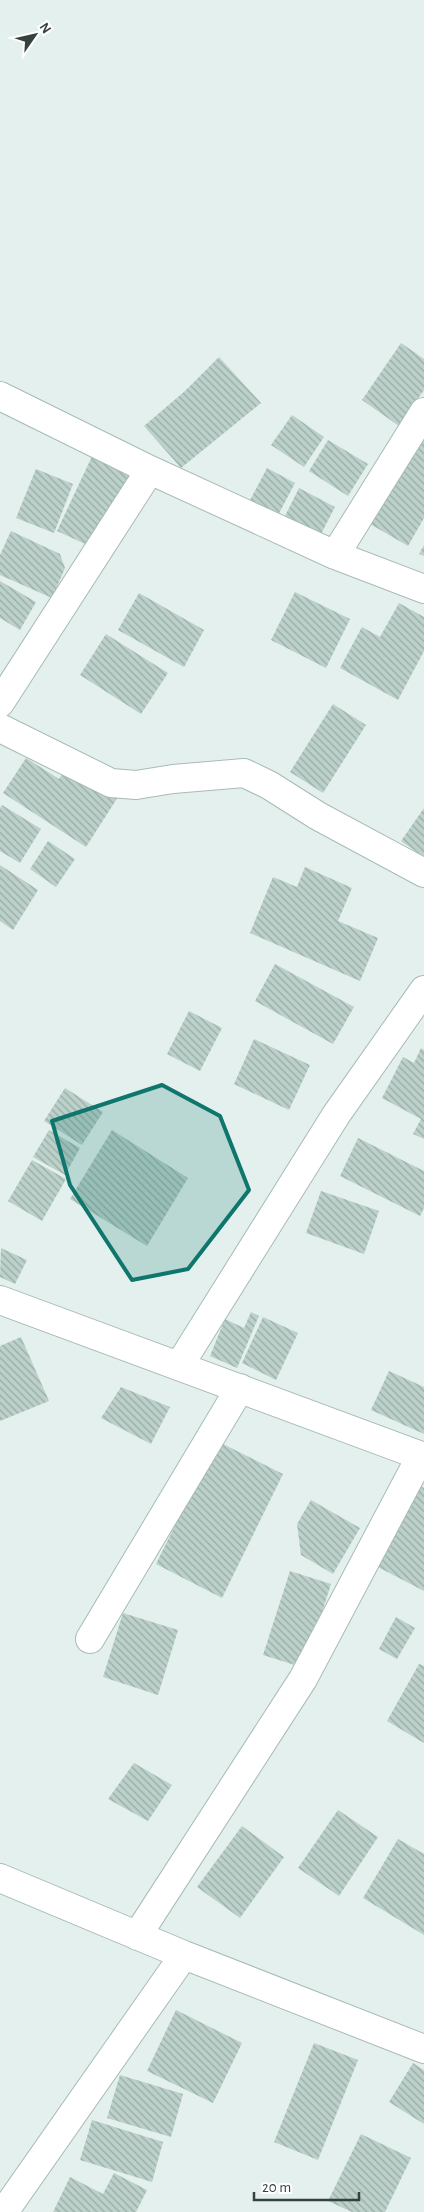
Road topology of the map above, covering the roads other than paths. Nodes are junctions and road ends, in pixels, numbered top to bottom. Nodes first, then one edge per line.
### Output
1 (0, 396) edge
2 (424, 412) edge
3 (150, 470) junction
4 (335, 555) junction
5 (424, 589) edge
6 (0, 703) edge
7 (0, 728) edge
8 (424, 873) edge
9 (424, 990) edge
10 (0, 1300) edge
11 (179, 1366) junction
12 (240, 1388) junction
13 (423, 1456) edge
14 (90, 1639) dead end
15 (0, 1878) edge
16 (137, 1936) junction
17 (184, 1955) junction
18 (424, 2049) edge
19 (4, 2212) edge

1 - 3 street
2 - 4 street
3 - 4 street
3 - 6 street
4 - 5 street
7 - 8 street
9 - 11 street
10 - 11 street
11 - 12 street
12 - 13 street
12 - 14 street
13 - 16 street
15 - 16 street
16 - 17 street
17 - 18 street
17 - 19 street

